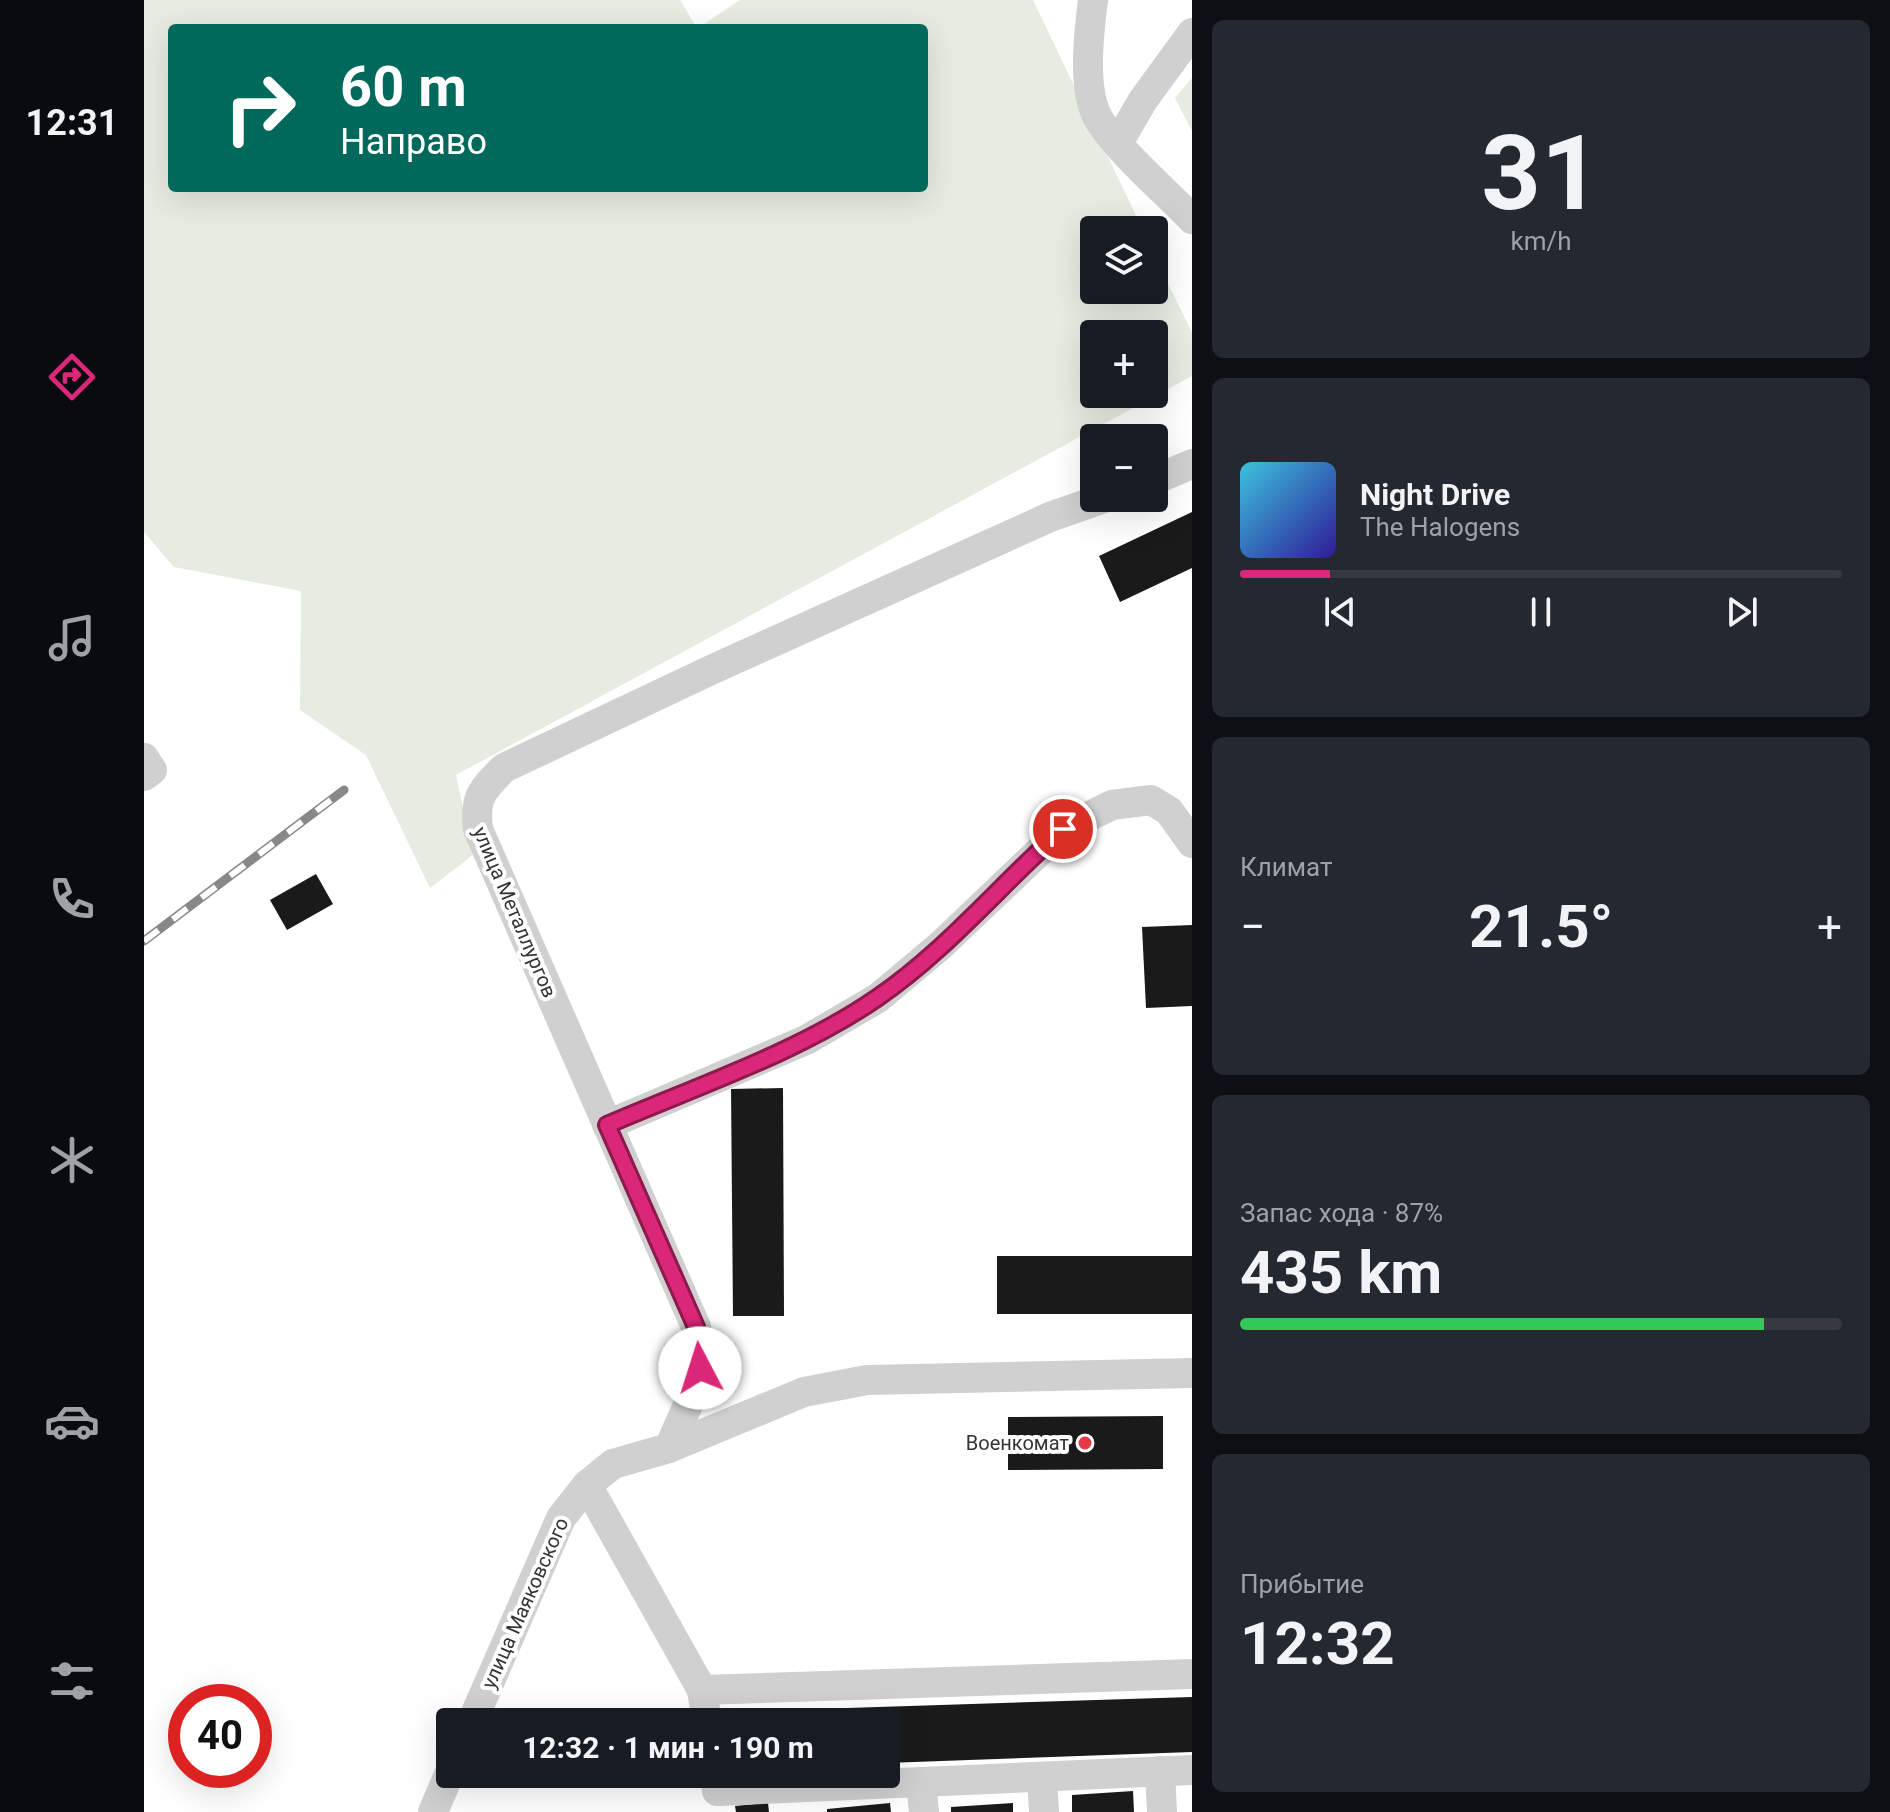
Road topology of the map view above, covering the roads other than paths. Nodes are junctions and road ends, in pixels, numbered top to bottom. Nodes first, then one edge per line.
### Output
1 (1093, 0) edge
2 (1192, 33) edge
3 (1118, 143) junction
4 (1192, 219) edge
5 (1192, 464) edge
6 (1168, 474) edge
7 (1080, 506) edge
8 (144, 758) edge
9 (144, 776) edge
10 (1192, 843) edge
11 (607, 1125) junction
12 (1192, 1373) edge
13 (669, 1448) junction
14 (587, 1485) junction
15 (1192, 1674) edge
16 (702, 1690) junction
17 (478, 1708) edge
18 (705, 1708) edge
19 (1192, 1770) edge
20 (1160, 1771) junction
21 (1042, 1777) junction
22 (443, 1788) edge
23 (717, 1788) edge
24 (922, 1797) edge
25 (799, 1800) edge
26 (433, 1812) edge
27 (1044, 1812) edge
28 (1162, 1812) edge

1 - 3 street
2 - 3 street
3 - 4 street
5 - 6 street
7 - 11 street, улица Металлургов
8 - 9 street
10 - 11 street
11 - 13 street, улица Металлургов
12 - 13 street, улица Маяковского
13 - 14 street, улица Маяковского
14 - 16 street
14 - 17 street, улица Маяковского
15 - 16 street
16 - 18 street
19 - 20 street
20 - 21 street
20 - 28 street
21 - 24 street
21 - 27 street
22 - 26 street
23 - 25 street
24 - 25 street

